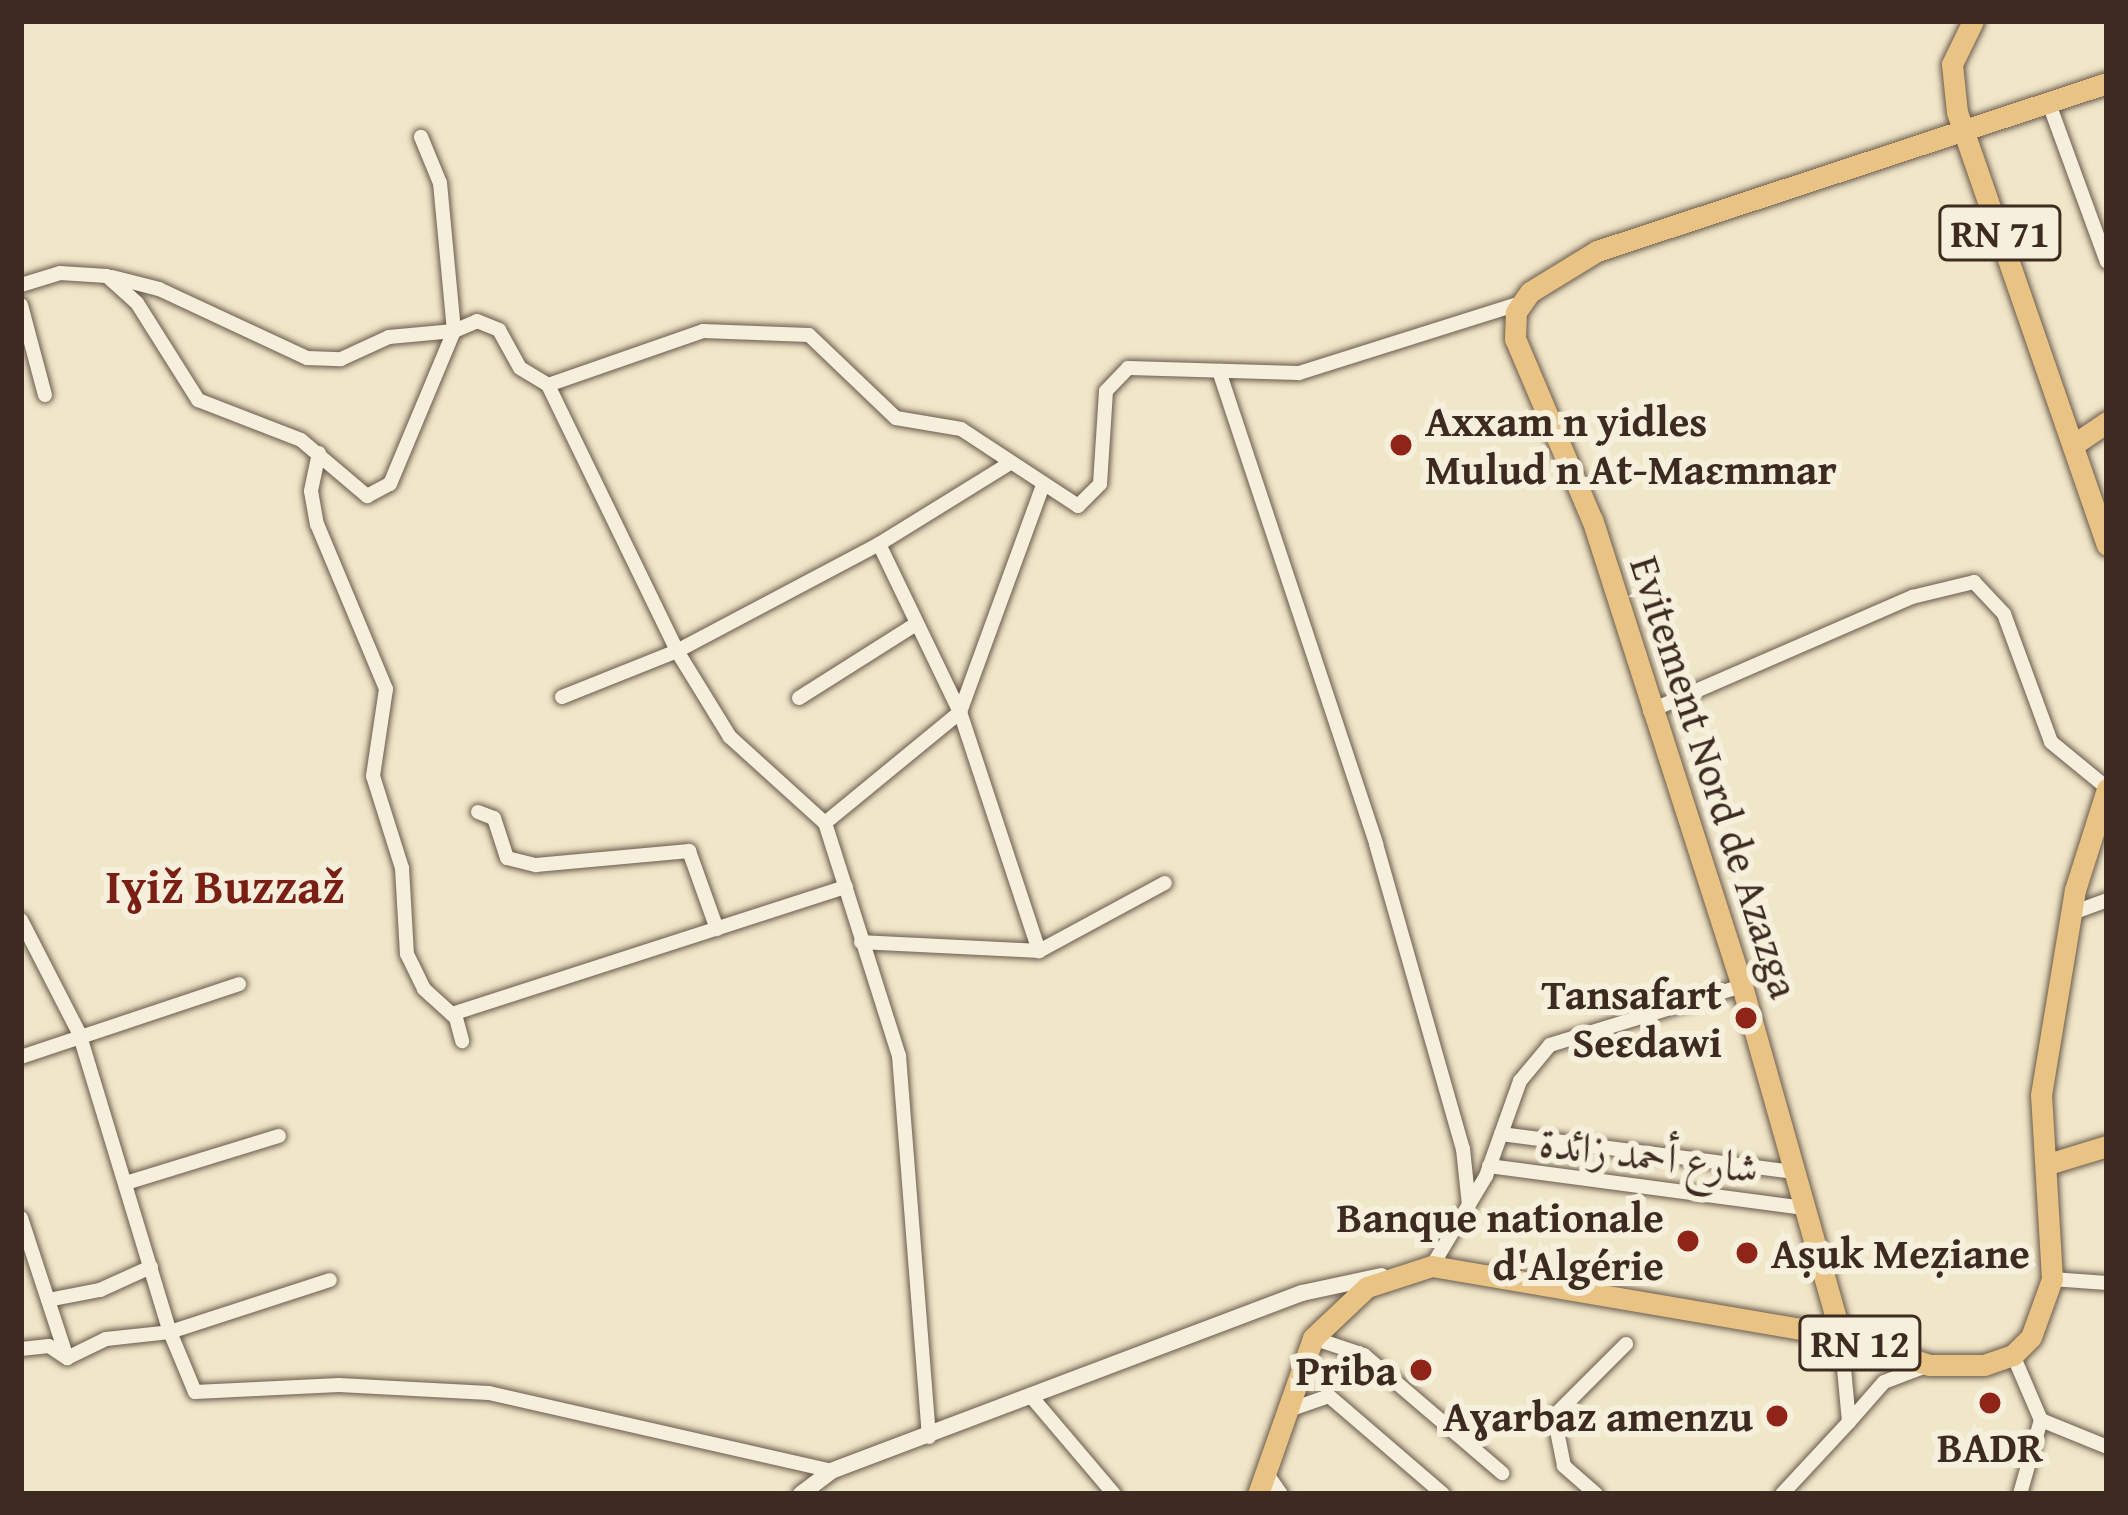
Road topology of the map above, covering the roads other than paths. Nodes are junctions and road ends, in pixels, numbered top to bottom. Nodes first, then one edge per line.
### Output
1 (1973, 21) edge
2 (2107, 83) edge
3 (2048, 101) junction
4 (1963, 127) junction
5 (421, 137) dead end
6 (2107, 262) edge
7 (107, 276) junction
8 (21, 285) edge
9 (1521, 302) junction
10 (21, 305) edge
11 (454, 331) junction
12 (1219, 371) junction
13 (548, 385) junction
14 (45, 395) dead end
15 (2107, 422) edge
16 (2073, 445) junction
17 (319, 453) junction
18 (1010, 463) junction
19 (1043, 485) junction
20 (879, 544) junction
21 (2107, 545) edge
22 (916, 624) junction
23 (676, 651) junction
24 (562, 698) dead end
25 (799, 698) dead end
26 (1650, 711) junction
27 (960, 712) junction
28 (2107, 788) edge
29 (478, 812) dead end
30 (825, 823) junction
31 (1165, 883) dead end
32 (846, 887) junction
33 (2107, 900) edge
34 (2072, 913) junction
35 (21, 920) edge
36 (717, 929) junction
37 (861, 942) junction
38 (1039, 952) junction
39 (239, 984) dead end
40 (1742, 986) junction
41 (452, 1014) junction
42 (79, 1033) junction
43 (462, 1041) dead end
44 (21, 1057) edge
45 (1502, 1134) junction
46 (279, 1136) dead end
47 (2107, 1146) edge
48 (2048, 1164) junction
49 (1489, 1166) junction
50 (1795, 1172) junction
51 (126, 1183) junction
52 (1469, 1205) junction
53 (1802, 1208) junction
54 (21, 1218) edge
55 (1432, 1266) junction
56 (151, 1268) junction
57 (1393, 1274) junction
58 (2052, 1279) junction
59 (330, 1280) dead end
60 (2107, 1283) edge
61 (48, 1300) junction
62 (170, 1332) junction
63 (1841, 1336) junction
64 (1312, 1338) junction
65 (1625, 1344) dead end
66 (21, 1349) edge
67 (2012, 1354) junction
68 (67, 1358) junction
69 (1928, 1365) junction
70 (1030, 1395) junction
71 (1288, 1410) junction
72 (2041, 1420) junction
73 (1850, 1422) junction
74 (928, 1437) junction
75 (2107, 1447) edge
76 (831, 1471) junction
77 (1502, 1473) dead end
78 (1262, 1484) edge
79 (801, 1494) edge
80 (1114, 1494) edge
81 (1281, 1494) edge
82 (1443, 1494) edge
83 (1596, 1494) edge
84 (1782, 1494) edge
85 (2020, 1494) edge

1 - 4 main road, RN 71
2 - 3 main road
3 - 4 main road
3 - 6 street
4 - 9 main road
4 - 16 main road, RN 71
5 - 11 street
7 - 8 street
7 - 11 street
7 - 17 street
9 - 12 street
9 - 26 main road, Evitement Nord de Azazga / RN 12
10 - 14 street
11 - 13 street
11 - 17 street
12 - 19 street
12 - 52 street
13 - 18 street
13 - 23 street
15 - 16 main road
16 - 21 main road
17 - 41 street
18 - 19 street
18 - 20 street
19 - 27 street
20 - 22 street
20 - 23 street
22 - 25 street
22 - 27 street
23 - 24 street
23 - 30 street
26 - 28 street
26 - 40 main road, Evitement Nord de Azazga / RN 12
27 - 30 street
27 - 38 street
28 - 34 main road
29 - 36 street
30 - 32 street
31 - 38 street
32 - 36 street
32 - 37 street
33 - 34 street
34 - 48 main road
35 - 42 street
36 - 41 street
37 - 38 street
37 - 74 street
39 - 42 street
40 - 45 street
40 - 50 main road, Evitement Nord de Azazga / RN 12
41 - 43 street
42 - 44 street
42 - 51 street
45 - 49 street
45 - 50 street, شارع أحمد زائدة
46 - 51 street
47 - 48 main road
48 - 58 main road
49 - 52 street
49 - 53 street, شارع أحمد زائدة
50 - 53 main road, Evitement Nord de Azazga / RN 12
51 - 56 street
52 - 55 street
53 - 63 main road, Evitement Nord de Azazga / RN 12
54 - 61 street
55 - 57 main road, RN 12
55 - 63 main road, RN 12
56 - 61 street
56 - 62 street
57 - 64 main road, RN 12
57 - 70 street
58 - 60 street
58 - 67 main road
59 - 62 street
61 - 68 street
62 - 68 street
62 - 76 street
63 - 69 main road, RN 12
63 - 73 street
64 - 71 main road, RN 12
64 - 77 street
65 - 83 street
66 - 68 street
67 - 69 main road, RN 12
67 - 72 street
69 - 73 street
70 - 74 street
70 - 80 street
71 - 78 main road, RN 12
71 - 82 street
72 - 75 street
72 - 85 street
73 - 84 street
74 - 76 street
76 - 79 street
78 - 81 street

